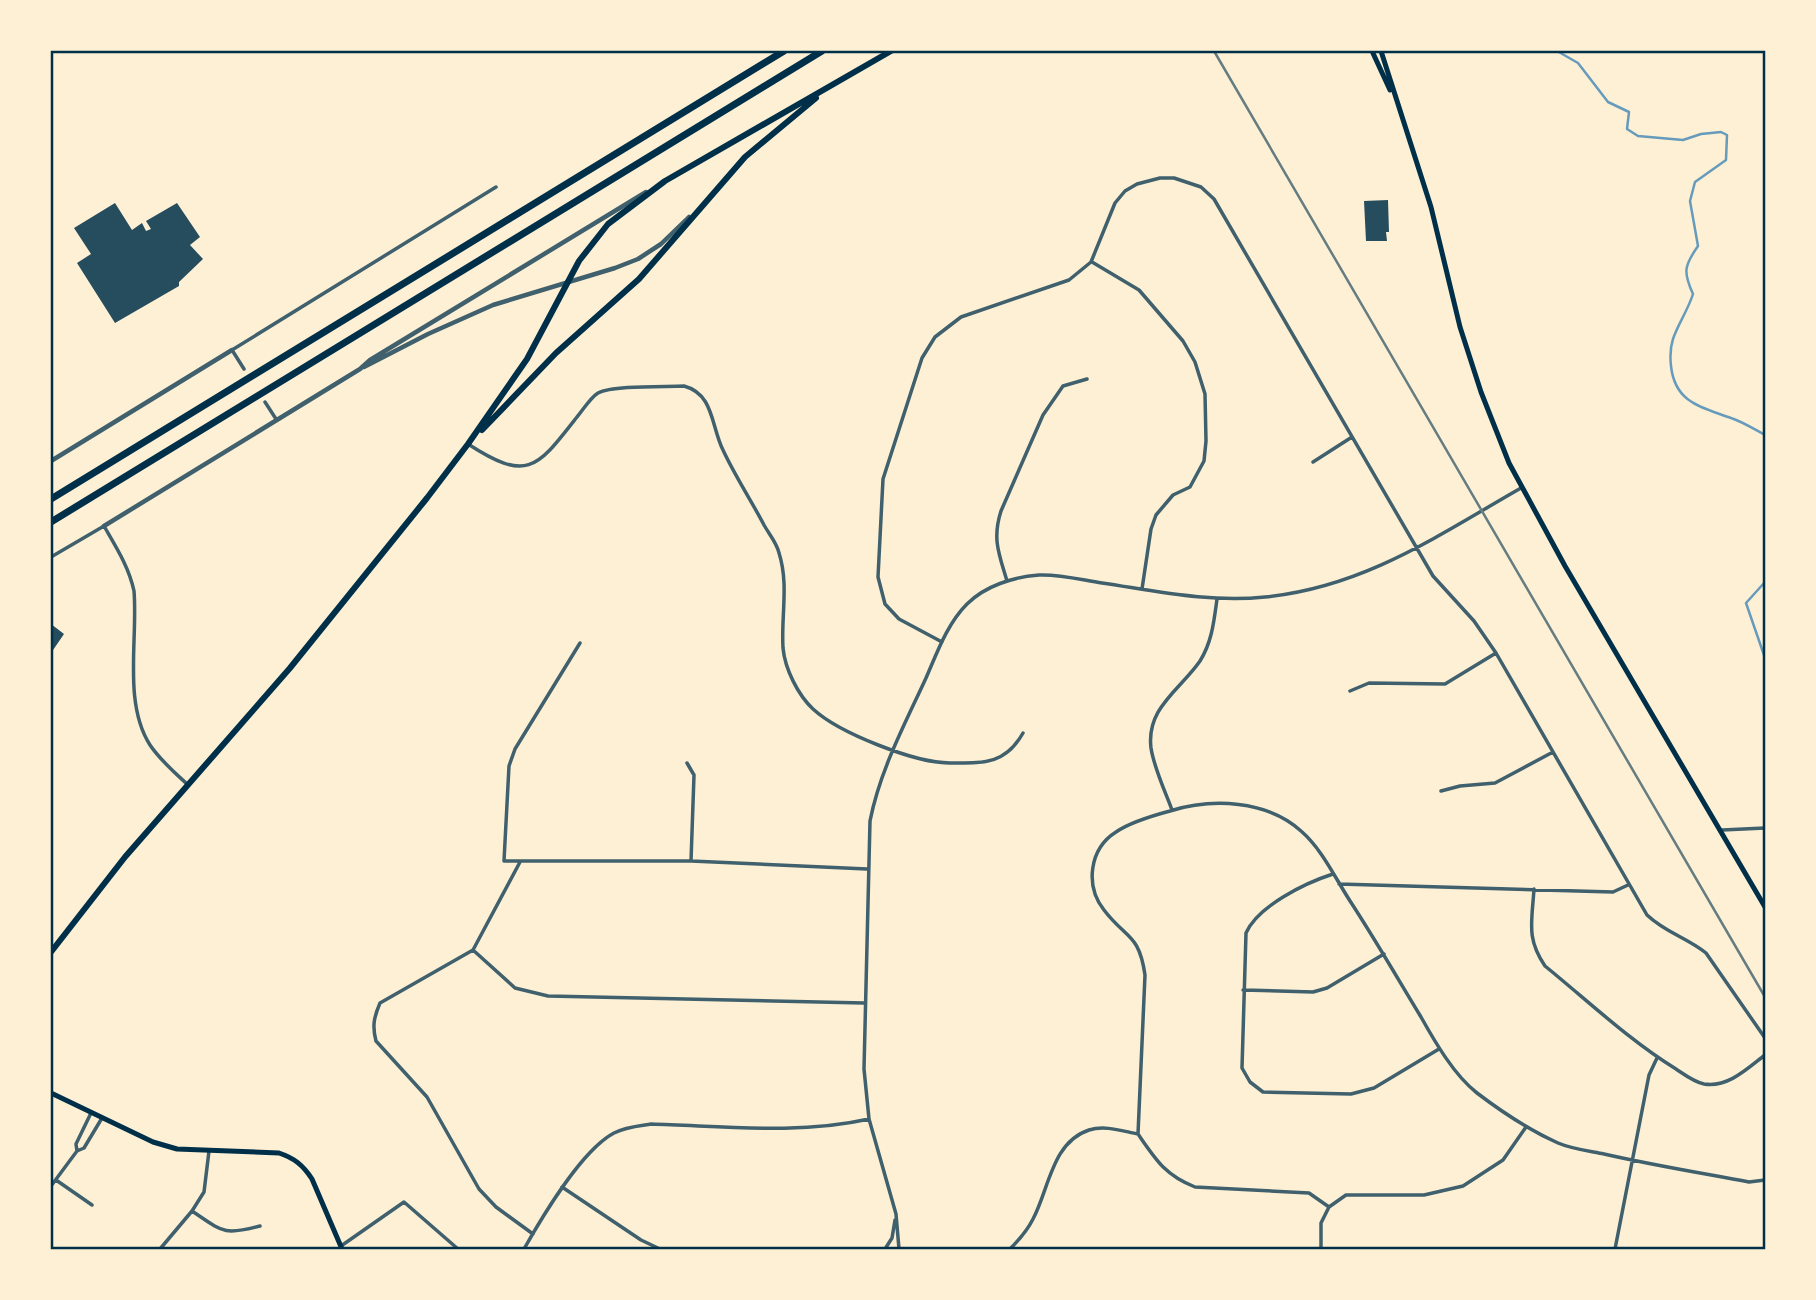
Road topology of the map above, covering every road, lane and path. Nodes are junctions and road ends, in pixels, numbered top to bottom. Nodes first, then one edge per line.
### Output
1 (784, 51) edge
2 (822, 51) edge
3 (891, 51) edge
4 (1372, 51) edge
5 (1381, 51) edge
6 (828, 89) junction
7 (1402, 115) junction
8 (665, 181) junction
9 (496, 187) dead end
10 (705, 202) junction
11 (1091, 262) junction
12 (232, 350) junction
13 (244, 369) dead end
14 (360, 369) junction
15 (1087, 379) dead end
16 (265, 402) dead end
17 (276, 419) junction
18 (1352, 437) junction
19 (468, 444) junction
20 (51, 461) edge
21 (1313, 462) dead end
22 (1521, 488) junction
23 (51, 499) edge
24 (51, 522) edge
25 (104, 526) junction
26 (1416, 549) junction
27 (51, 557) edge
28 (1007, 581) junction
29 (1142, 589) junction
30 (1217, 599) junction
31 (942, 642) junction
32 (580, 643) dead end
33 (1496, 653) junction
34 (1350, 691) dead end
35 (1023, 733) dead end
36 (892, 751) junction
37 (1553, 752) junction
38 (687, 763) dead end
39 (188, 786) junction
40 (1441, 791) dead end
41 (1172, 810) junction
42 (1765, 828) edge
43 (1722, 830) junction
44 (691, 861) junction
45 (520, 862) junction
46 (867, 869) junction
47 (1333, 874) junction
48 (1339, 884) junction
49 (1628, 885) junction
50 (1534, 889) junction
51 (1764, 905) edge
52 (473, 950) junction
53 (51, 951) edge
54 (1384, 954) junction
55 (1244, 990) junction
56 (864, 1003) junction
57 (1765, 1038) edge
58 (1439, 1049) junction
59 (1765, 1055) edge
60 (1657, 1058) junction
61 (51, 1093) edge
62 (91, 1113) junction
63 (102, 1118) junction
64 (869, 1119) junction
65 (1526, 1127) junction
66 (1138, 1134) junction
67 (77, 1151) junction
68 (209, 1151) junction
69 (1633, 1161) junction
70 (56, 1180) junction
71 (1765, 1180) edge
72 (51, 1186) edge
73 (562, 1187) junction
74 (92, 1205) dead end
75 (1329, 1207) junction
76 (191, 1211) junction
77 (896, 1214) junction
78 (260, 1226) dead end
79 (533, 1234) junction
80 (341, 1248) edge
81 (160, 1249) edge
82 (458, 1249) edge
83 (524, 1249) edge
84 (660, 1249) edge
85 (885, 1249) edge
86 (899, 1249) edge
87 (1010, 1249) edge
88 (1321, 1249) edge
89 (1615, 1249) edge

1 - 23 highway
2 - 24 highway
3 - 6 main road
4 - 7 main road
5 - 7 main road
6 - 8 main road
6 - 10 main road
7 - 22 main road
8 - 14 street
8 - 19 main road
9 - 12 street
10 - 14 street
10 - 19 main road
11 - 18 street
11 - 29 street
11 - 31 street
12 - 13 street
12 - 20 street
14 - 17 street
15 - 28 street
16 - 17 street
17 - 25 street
18 - 21 street
18 - 26 street
19 - 36 street
19 - 39 main road
22 - 26 street
22 - 43 main road
25 - 27 street
25 - 39 street
26 - 30 street
26 - 33 street
28 - 29 street
28 - 31 street
29 - 30 street
30 - 41 street
31 - 36 street
32 - 45 street
33 - 34 street
33 - 37 street
35 - 36 street
36 - 46 street
37 - 40 street
37 - 49 street
38 - 44 street
39 - 53 main road
41 - 47 street
41 - 66 street
42 - 43 street
43 - 51 main road
44 - 45 street
44 - 46 street
45 - 52 street
46 - 56 street
47 - 48 street
47 - 55 street
48 - 50 street
48 - 54 street
49 - 50 street
49 - 57 street
50 - 60 street
52 - 56 street
52 - 79 street
54 - 55 street
54 - 58 street
55 - 58 street
56 - 64 street
58 - 65 street
59 - 60 street
60 - 69 street
61 - 62 main road
62 - 63 main road
62 - 67 street
63 - 67 street
63 - 68 main road
64 - 73 street
64 - 77 street
65 - 69 street
65 - 75 street
66 - 75 street
66 - 87 street
67 - 70 street
68 - 76 street
68 - 80 main road
69 - 71 street
69 - 89 street
70 - 72 street
70 - 74 street
73 - 79 street
73 - 84 street
75 - 88 street
76 - 78 street
76 - 81 street
77 - 85 street
77 - 86 street
79 - 83 street
80 - 82 street

